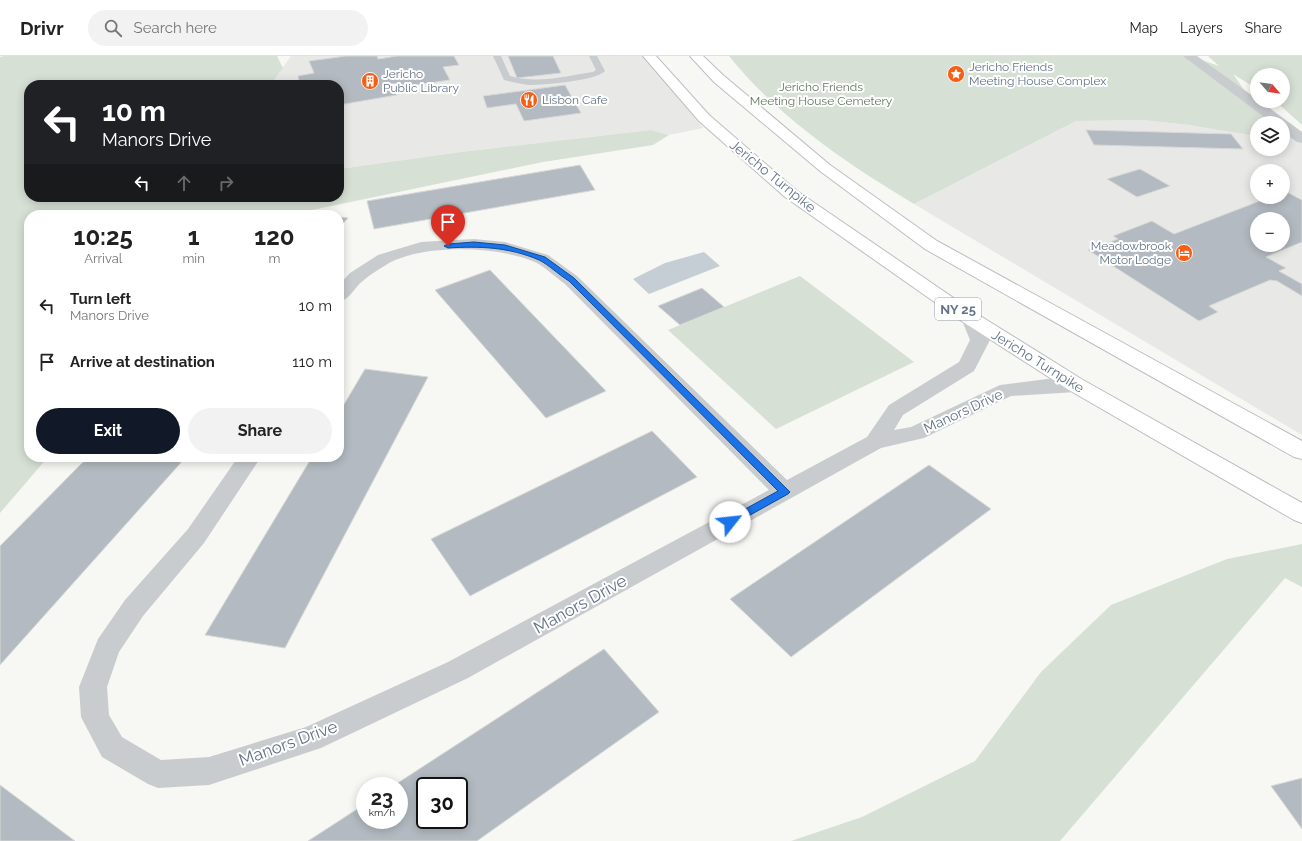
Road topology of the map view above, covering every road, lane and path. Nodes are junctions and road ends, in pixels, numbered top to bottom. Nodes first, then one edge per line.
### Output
1 (497, 56) edge
2 (593, 56) edge
3 (649, 56) edge
4 (696, 56) edge
5 (1189, 56) edge
6 (1271, 116) edge
7 (1290, 130) edge
8 (1302, 139) edge
9 (344, 290) edge
10 (970, 318) junction
11 (1076, 385) junction
12 (875, 442) junction
13 (1302, 451) edge
14 (247, 462) edge
15 (785, 492) junction
16 (1302, 514) edge

1 - 2 lane
3 - 10 main road, Jericho Turnpike / NY 25
4 - 13 main road
5 - 6 street
7 - 8 street
9 - 15 street
10 - 11 main road, Jericho Turnpike / NY 25
10 - 12 street, Manors Drive
11 - 12 street, Manors Drive
11 - 16 main road, Jericho Turnpike / NY 25
12 - 15 street, Manors Drive
14 - 15 street, Manors Drive

